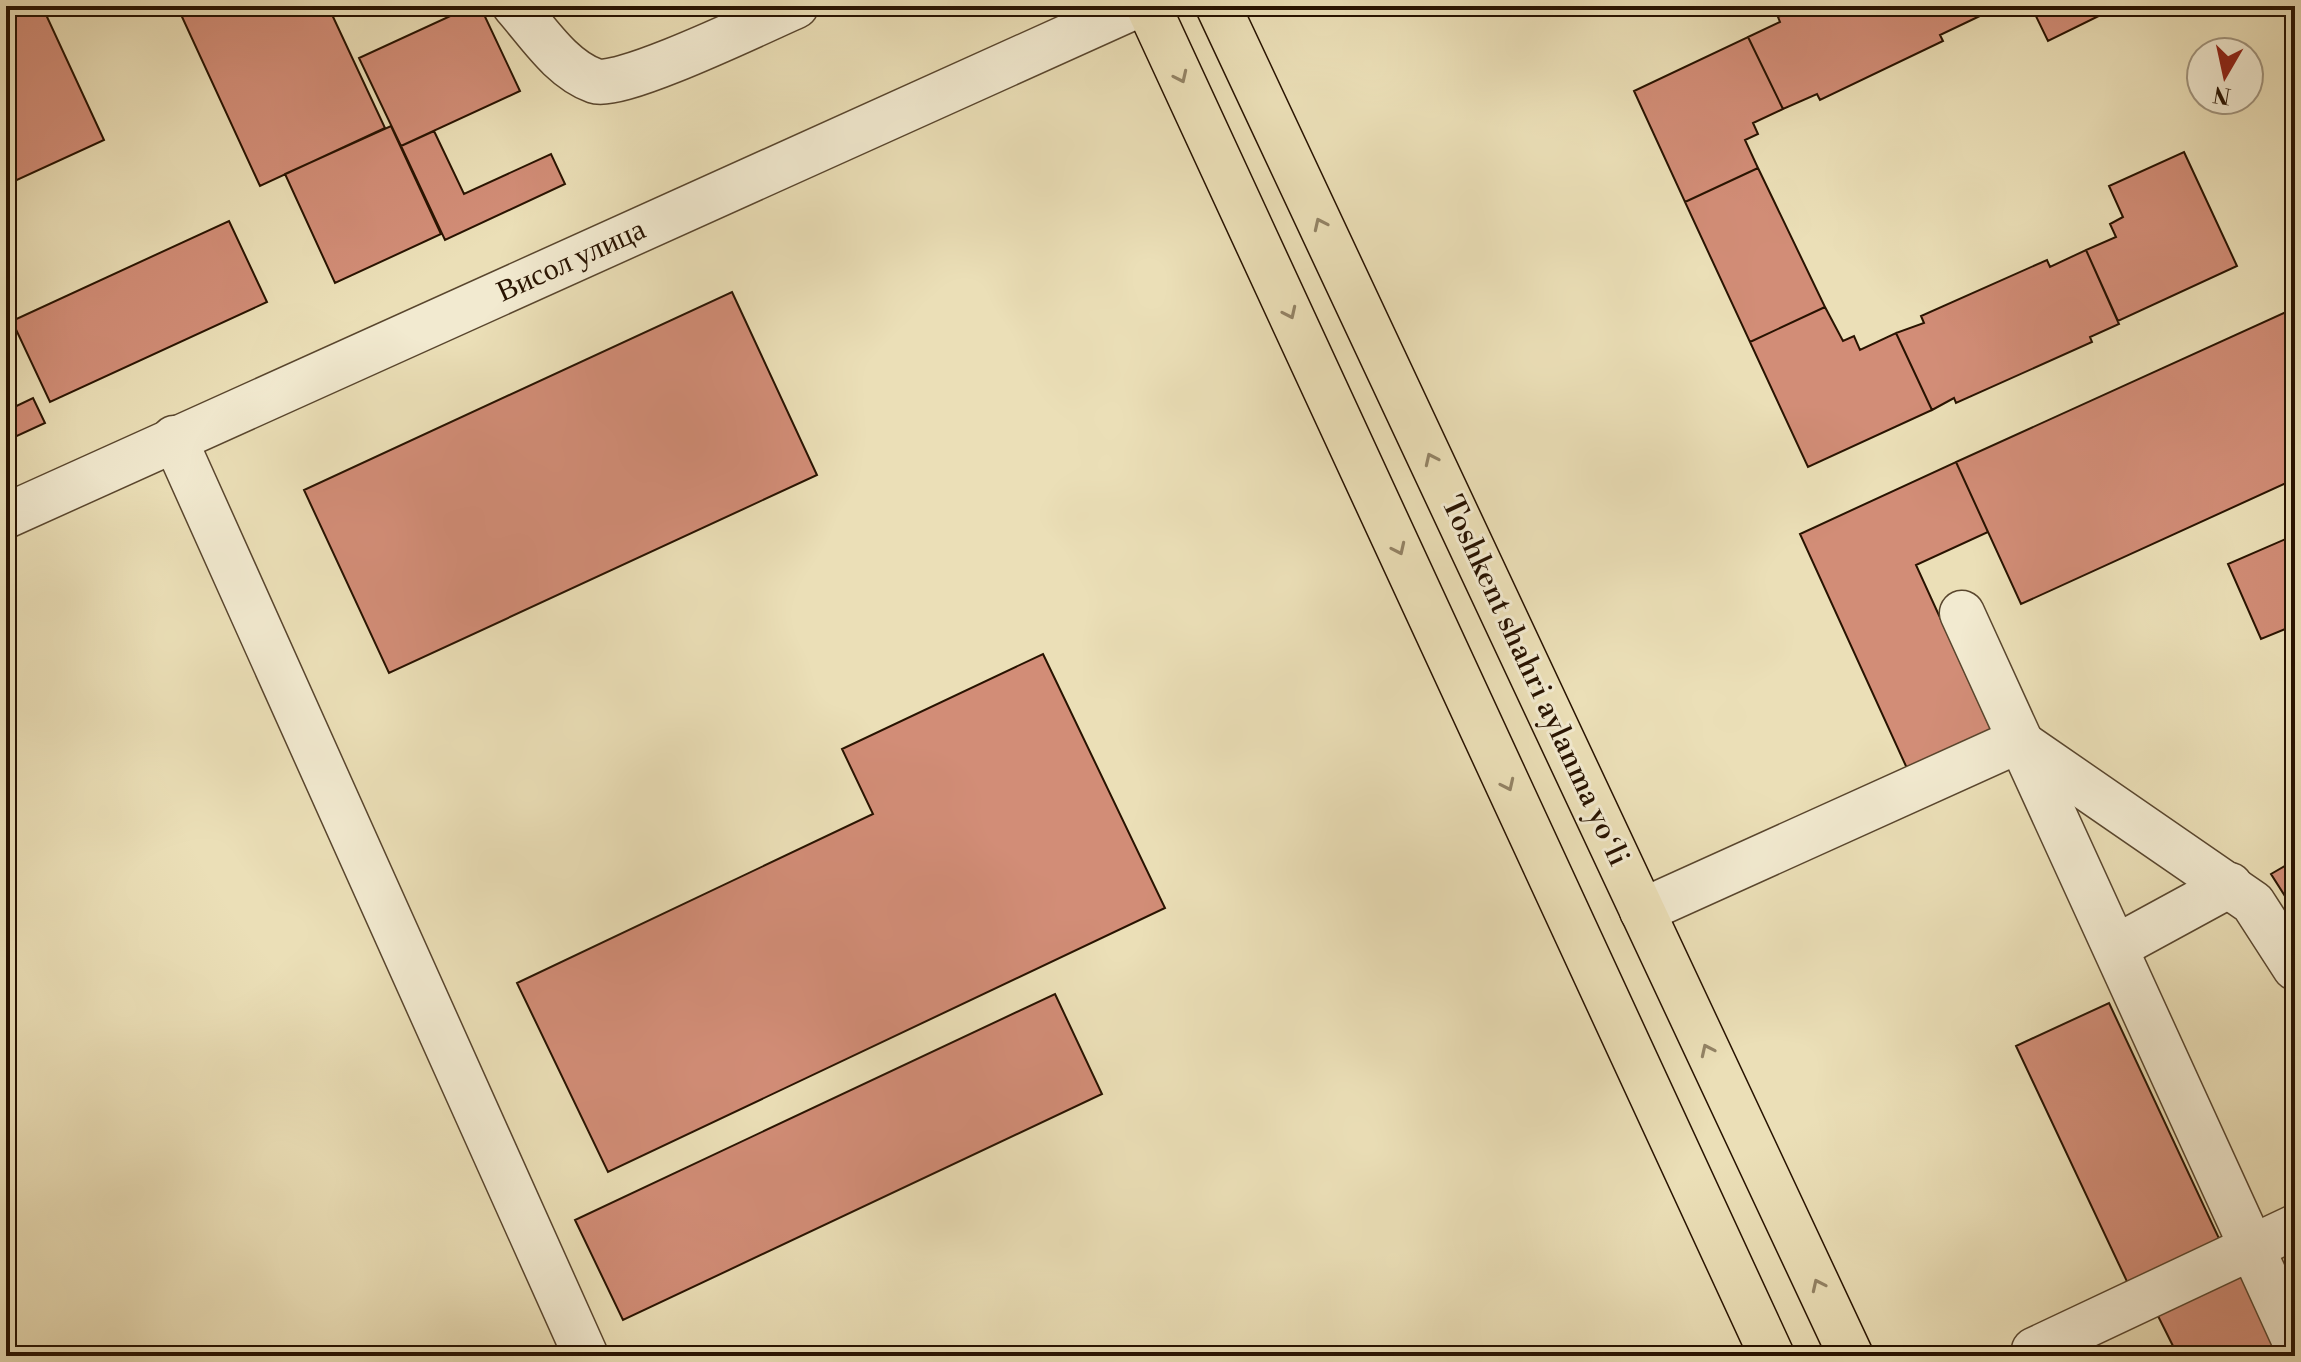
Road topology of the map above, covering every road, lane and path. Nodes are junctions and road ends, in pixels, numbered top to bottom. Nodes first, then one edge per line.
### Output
1 (515, 6) edge
2 (796, 6) edge
3 (1136, 6) edge
4 (1148, 6) edge
5 (1218, 6) edge
6 (174, 438) junction
7 (6, 516) edge
8 (1962, 613) dead end
9 (2018, 741) junction
10 (2230, 885) junction
11 (1642, 911) junction
12 (2118, 946) junction
13 (2295, 968) edge
14 (2295, 1227) edge
15 (2251, 1248) junction
16 (2295, 1342) edge
17 (2034, 1350) dead end
18 (586, 1356) edge
19 (1772, 1356) edge
20 (1851, 1356) edge

1 - 2 street
3 - 6 street, Висол улица
4 -> 19 highway
11 -> 5 highway, Toshkent shahri aylanma yoʻli
6 - 7 street, Висол улица
6 - 18 street
8 - 9 street
9 - 10 street
9 - 11 street
9 - 12 street
10 - 12 street
10 - 13 street
20 -> 11 highway, Toshkent shahri aylanma yoʻli
12 - 15 street
14 - 15 street
15 - 16 street
15 - 17 street

